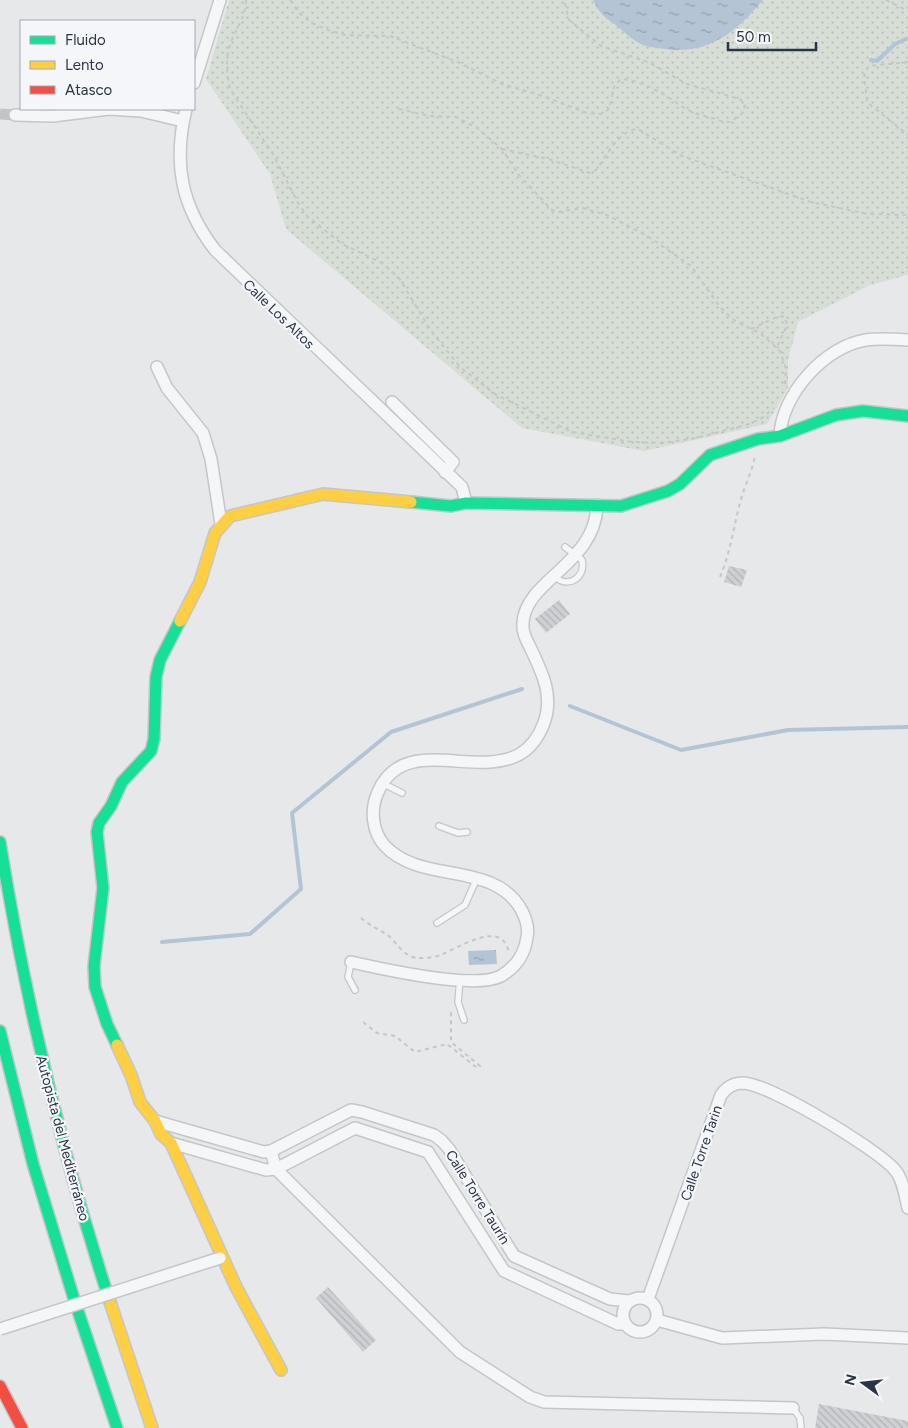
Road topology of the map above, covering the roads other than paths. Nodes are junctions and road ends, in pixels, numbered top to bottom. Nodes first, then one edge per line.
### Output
1 (220, 0) edge
2 (195, 80) edge
3 (101, 110) edge
4 (125, 110) edge
5 (186, 110) edge
6 (16, 115) tunnel mouth
7 (183, 122) junction
8 (908, 340) edge
9 (157, 366) dead end
10 (392, 402) dead end
11 (908, 416) edge
12 (780, 436) junction
13 (445, 472) junction
14 (466, 503) junction
15 (597, 505) junction
16 (221, 524) junction
17 (565, 547) dead end
18 (576, 555) junction
19 (555, 577) junction
20 (382, 783) junction
21 (402, 794) dead end
22 (439, 826) dead end
23 (468, 832) dead end
24 (0, 842) edge
25 (477, 878) junction
26 (437, 923) dead end
27 (351, 962) joint
28 (460, 979) junction
29 (355, 990) dead end
30 (464, 1020) dead end
31 (0, 1031) edge
32 (155, 1121) junction
33 (171, 1143) junction
34 (271, 1151) junction
35 (276, 1169) junction
36 (908, 1208) edge
37 (220, 1258) junction
38 (648, 1299) junction
39 (628, 1301) junction
40 (657, 1320) junction
41 (625, 1324) junction
42 (0, 1329) edge
43 (908, 1338) edge
44 (281, 1370) dead end
45 (0, 1386) edge
46 (792, 1408) joint
47 (22, 1428) edge
48 (117, 1428) edge
49 (152, 1428) edge
50 (801, 1428) edge

1 - 2 street
3 - 6 street
4 - 7 street
5 - 7 street, Calle Los Altos
7 - 13 street, Calle Los Altos
8 - 12 street
9 - 16 street
10 - 13 street
11 - 12 main road
12 - 15 main road
13 - 14 street, Calle Los Altos
14 - 15 main road
14 - 16 main road
15 - 18 street
16 - 32 main road
17 - 18 lane
18 - 19 street
18 - 19 lane
19 - 20 street
20 - 21 lane
20 - 25 street
22 - 23 lane
24 - 49 main road, Autopista del Mediterráneo
25 - 26 lane
25 - 28 street
27 - 28 street
27 - 29 lane
28 - 30 lane
31 - 48 main road
32 - 33 main road
32 - 34 street
33 - 35 street
33 - 37 main road
34 - 35 street
34 - 39 street, Calle Torre Taurín
35 - 41 street, Calle Torre Taurín
35 - 46 street
36 - 38 street, Calle Torre Tarin
37 - 42 street, bridge
37 - 44 main road
38 - 39 street
38 - 40 street
39 - 41 street
40 - 41 street
40 - 43 street
45 - 47 main road
46 - 50 lane

